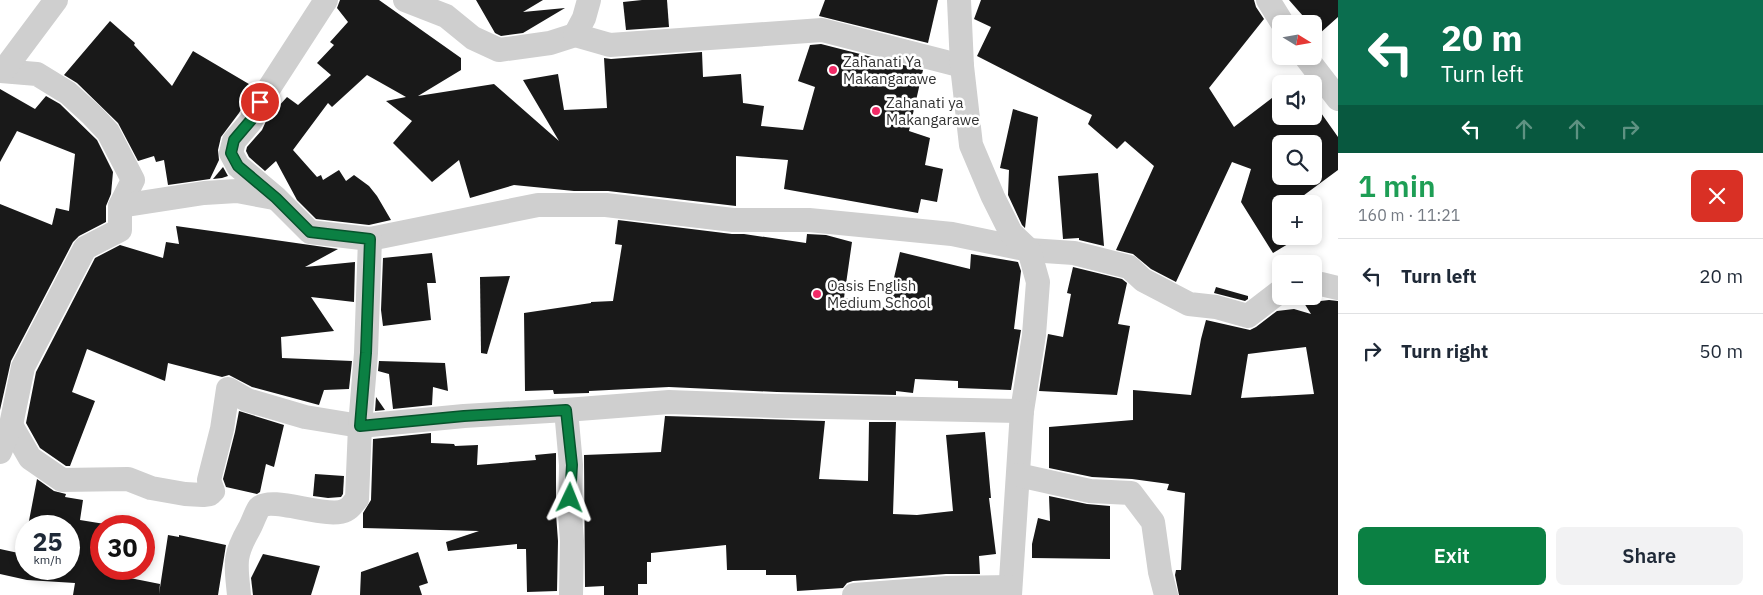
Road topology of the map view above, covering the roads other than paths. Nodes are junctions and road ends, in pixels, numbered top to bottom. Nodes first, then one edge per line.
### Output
1 (56, 0) edge
2 (326, 0) edge
3 (406, 0) edge
4 (589, 0) edge
5 (959, 0) edge
6 (1268, 0) edge
7 (1277, 15) edge
8 (575, 35) junction
9 (1312, 65) edge
10 (962, 66) junction
11 (2, 71) edge
12 (1338, 99) edge
13 (276, 198) junction
14 (120, 206) junction
15 (370, 239) junction
16 (1029, 250) junction
17 (1322, 284) edge
18 (1338, 288) edge
19 (1272, 298) edge
20 (566, 410) junction
21 (1022, 411) junction
22 (11, 425) junction
23 (360, 426) junction
24 (0, 452) edge
25 (1018, 475) junction
26 (1010, 591) edge
27 (239, 595) edge
28 (571, 595) edge
29 (854, 595) edge
30 (1166, 595) edge

1 - 11 street
2 - 13 street
3 - 8 street
4 - 8 street
5 - 10 street
6 - 7 street
8 - 10 street
9 - 12 street
10 - 16 street
11 - 14 street
13 - 14 street
13 - 15 street
14 - 22 street
15 - 16 street
15 - 23 street
16 - 19 street
16 - 21 street
17 - 18 street
20 - 21 street
20 - 23 street
20 - 28 street
21 - 25 street
22 - 23 street
22 - 24 street
23 - 27 street
25 - 26 street
25 - 30 street
26 - 29 street

